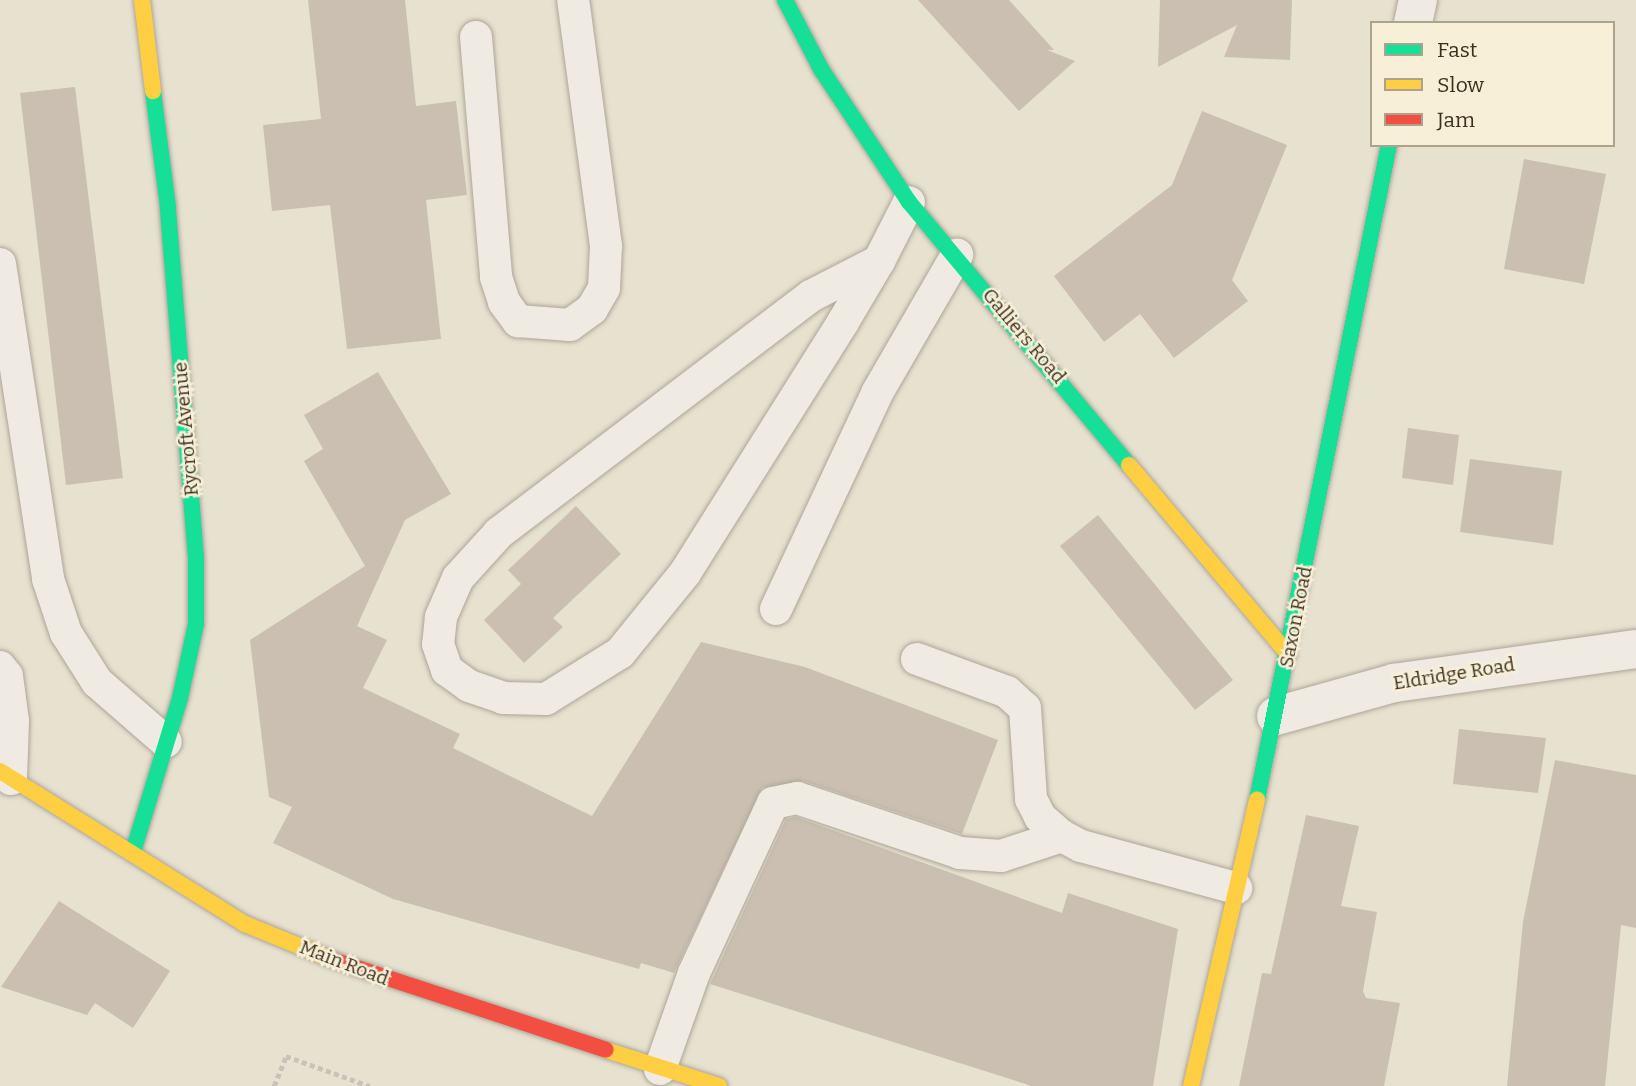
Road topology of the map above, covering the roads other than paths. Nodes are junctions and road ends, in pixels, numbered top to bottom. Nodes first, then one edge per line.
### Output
1 (142, 0) edge
2 (573, 0) edge
3 (785, 0) edge
4 (1418, 0) edge
5 (1413, 21) edge
6 (476, 37) dead end
7 (1389, 147) edge
8 (909, 202) junction
9 (957, 255) junction
10 (878, 261) junction
11 (0, 264) edge
12 (776, 609) dead end
13 (1636, 649) edge
14 (1288, 654) junction
15 (917, 659) dead end
16 (0, 667) edge
17 (1276, 716) junction
18 (166, 742) junction
19 (6, 775) edge
20 (1062, 836) junction
21 (133, 852) junction
22 (1236, 888) junction
23 (660, 1069) junction
24 (719, 1086) edge
25 (1191, 1086) edge

1 - 18 street, Rycroft Avenue
2 - 6 lane
3 - 8 street, Galliers Road
4 - 5 street
7 - 14 street, Saxon Road
8 - 9 street, Galliers Road
8 - 10 lane
9 - 12 lane
9 - 14 street, Galliers Road
10 - 10 lane
11 - 18 lane
13 - 17 street, Eldridge Road
14 - 17 street, Saxon Road
15 - 20 lane
16 - 19 lane
17 - 22 street, Saxon Road
18 - 21 street, Rycroft Avenue
19 - 21 street, Main Road
20 - 22 lane
20 - 23 lane
21 - 23 street, Main Road
22 - 25 street, Saxon Road
23 - 24 street, Main Road

